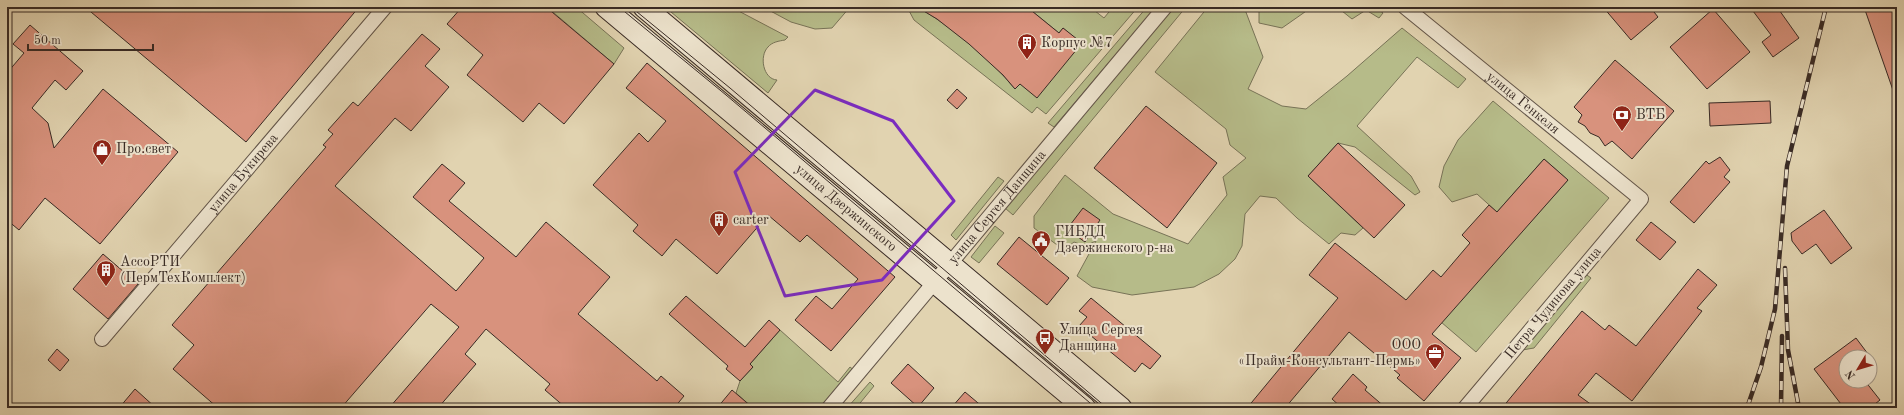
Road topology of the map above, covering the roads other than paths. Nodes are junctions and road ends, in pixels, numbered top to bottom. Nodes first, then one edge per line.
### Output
1 (385, 7) edge
2 (606, 7) edge
3 (644, 7) edge
4 (1165, 7) edge
5 (1405, 7) edge
6 (1641, 199) joint
7 (951, 264) junction
8 (936, 282) junction
9 (102, 339) dead end
10 (829, 408) edge
11 (1085, 408) edge
12 (1121, 408) edge
13 (1465, 408) edge

1 - 9 street, улица Букирева
2 - 8 main road, улица Дзержинского
3 - 7 main road, улица Дзержинского
4 - 7 street, улица Сергея Данщина
5 - 6 street, улица Генкеля
6 - 13 street, Петра Чудинова улица
7 - 8 street, улица Сергея Данщина
7 - 12 main road, улица Дзержинского
8 - 10 street, улица Сергея Данщина
8 - 11 main road, улица Дзержинского

